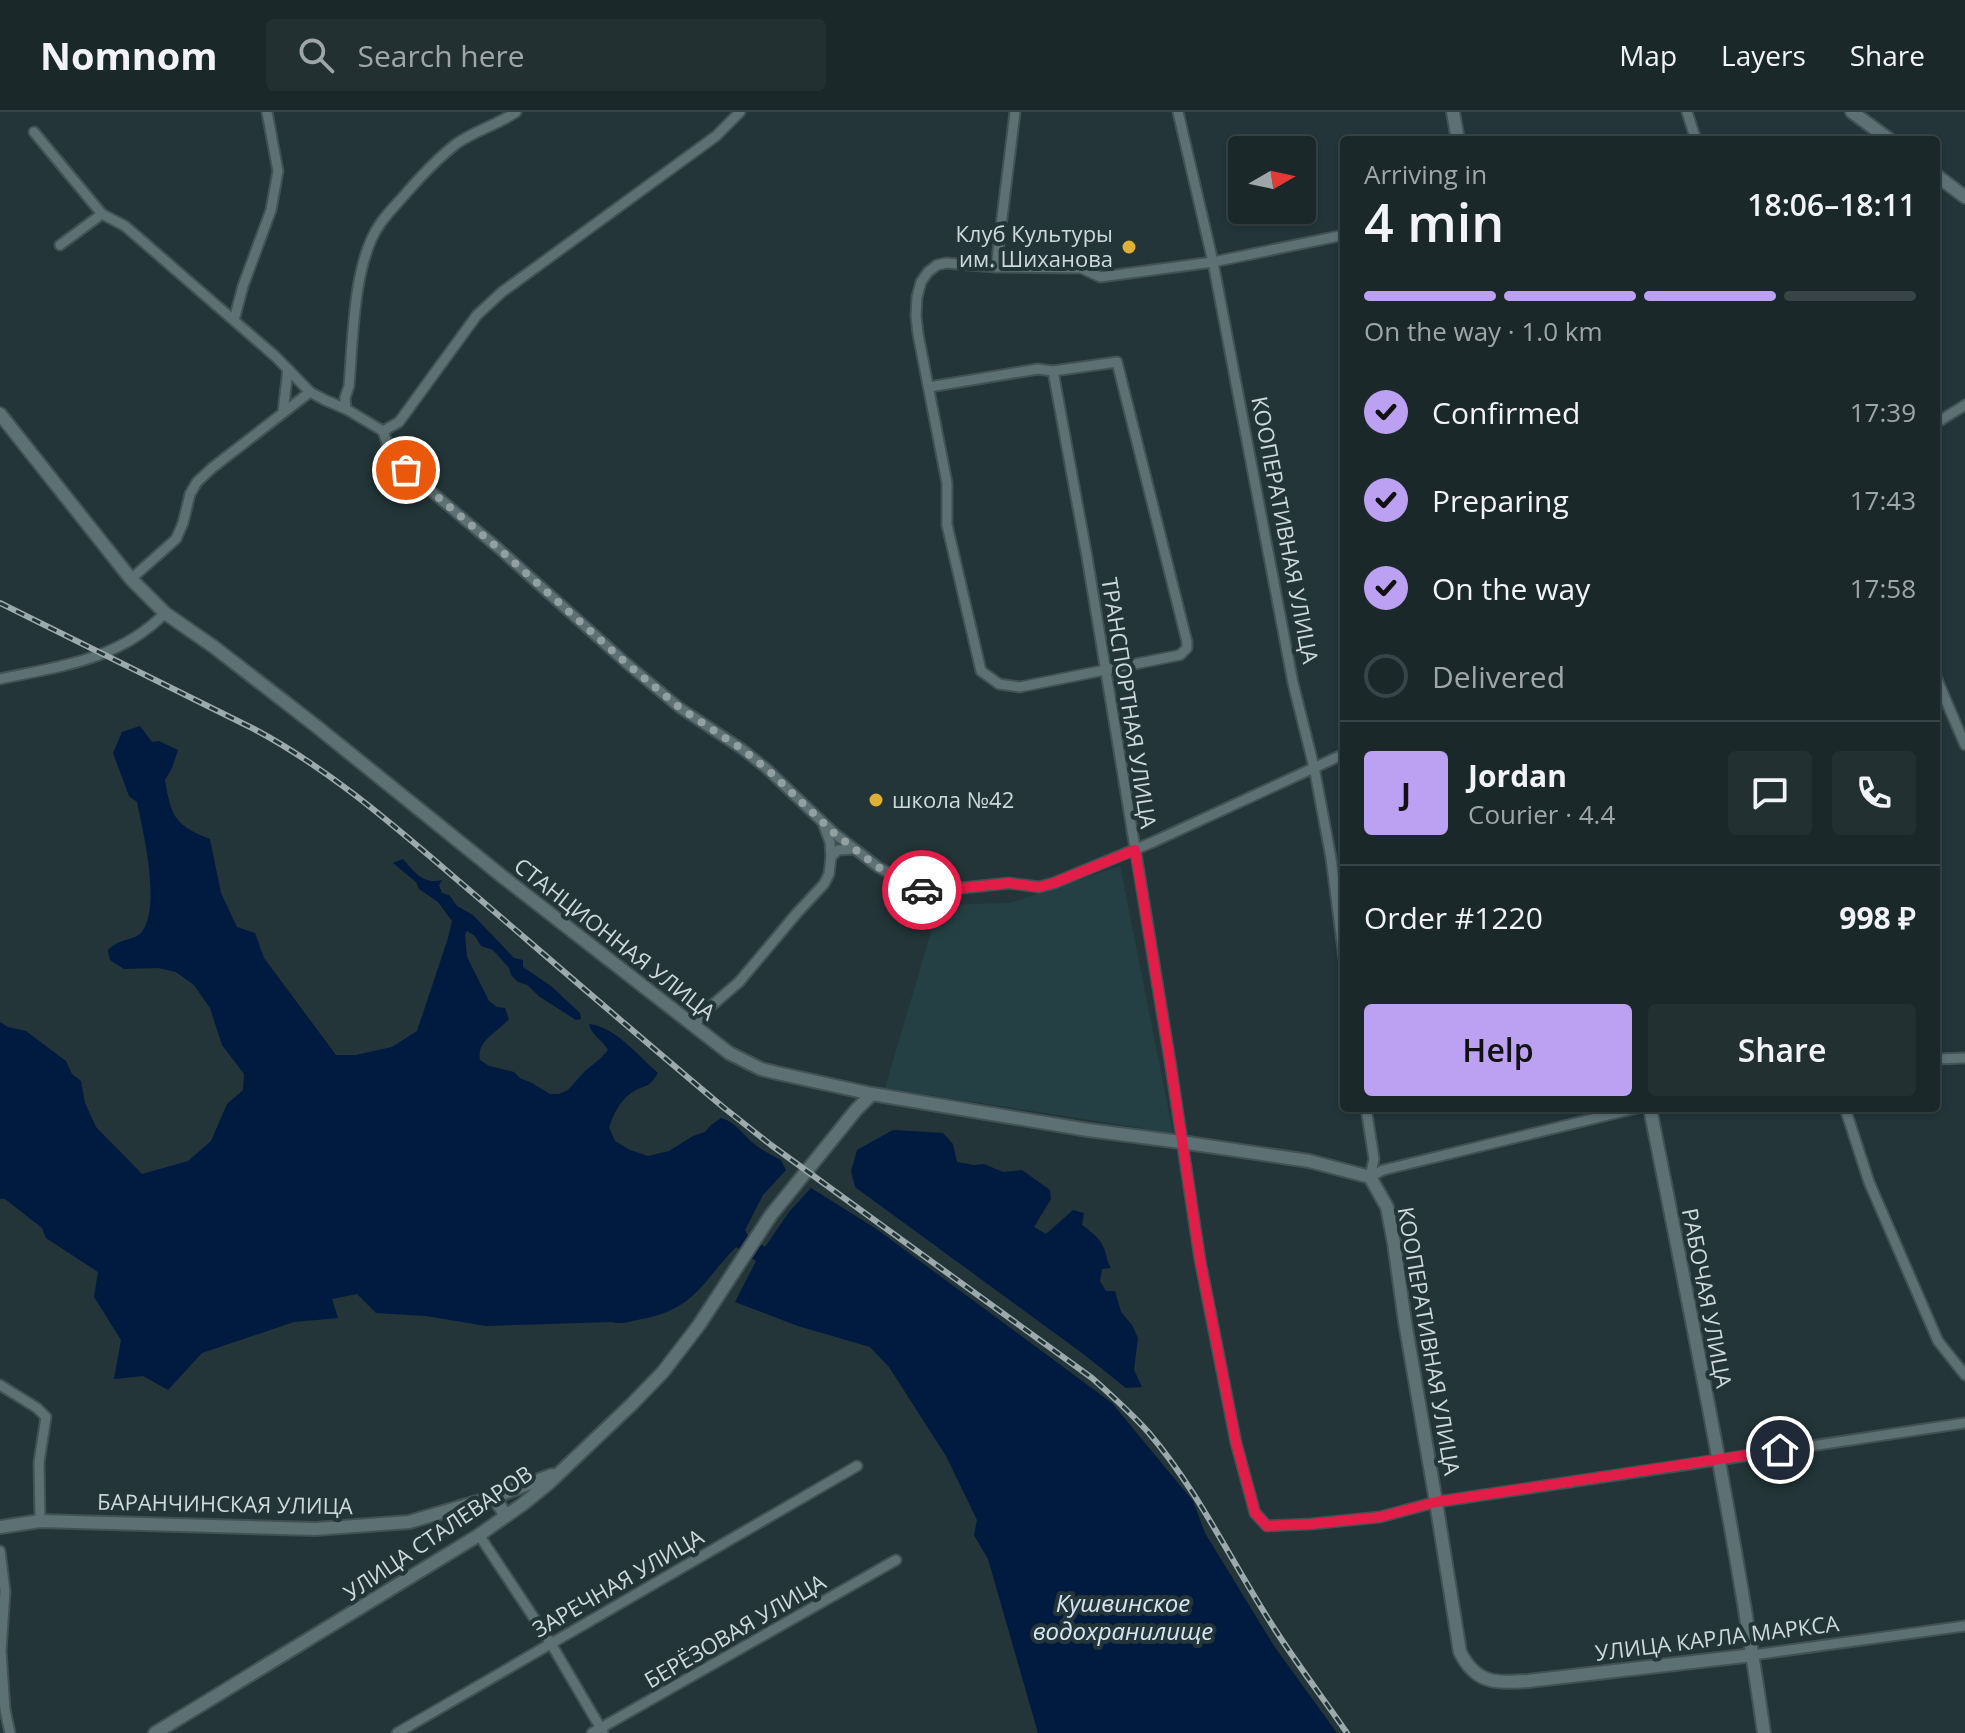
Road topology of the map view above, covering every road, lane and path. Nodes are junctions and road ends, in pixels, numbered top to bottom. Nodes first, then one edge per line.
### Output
1 (267, 112) edge
2 (516, 112) edge
3 (740, 112) edge
4 (1015, 112) edge
5 (1178, 112) edge
6 (1453, 112) edge
7 (1687, 112) edge
8 (1852, 112) edge
9 (34, 132) dead end
10 (1457, 136) edge
11 (1695, 136) edge
12 (1885, 136) edge
13 (1940, 178) edge
14 (1965, 197) edge
15 (102, 214) junction
16 (1340, 236) edge
17 (60, 245) dead end
18 (1213, 262) junction
19 (996, 267) junction
20 (234, 320) junction
21 (288, 369) junction
22 (1053, 371) junction
23 (929, 387) junction
24 (310, 392) junction
25 (346, 404) junction
26 (1965, 405) edge
27 (283, 412) junction
28 (0, 414) edge
29 (1940, 421) edge
30 (383, 431) junction
31 (131, 579) junction
32 (165, 613) junction
33 (1105, 669) junction
34 (0, 679) edge
35 (1940, 686) edge
36 (1965, 745) edge
37 (1340, 756) edge
38 (1314, 767) junction
39 (823, 823) junction
40 (854, 849) junction
41 (1135, 850) junction
42 (831, 857) junction
43 (1340, 927) edge
44 (693, 1026) junction
45 (1965, 1058) edge
46 (1940, 1059) edge
47 (872, 1094) junction
48 (1367, 1112) edge
49 (1621, 1112) edge
50 (1651, 1112) edge
51 (1846, 1112) edge
52 (1181, 1142) junction
53 (1370, 1177) junction
54 (1965, 1375) edge
55 (0, 1385) edge
56 (1965, 1423) edge
57 (1718, 1459) junction
58 (857, 1466) dead end
59 (562, 1471) junction
60 (494, 1497) junction
61 (1436, 1502) junction
62 (506, 1516) junction
63 (40, 1521) junction
64 (0, 1527) edge
65 (479, 1535) junction
66 (0, 1551) edge
67 (896, 1560) dead end
68 (1965, 1626) edge
69 (550, 1642) junction
70 (1753, 1655) junction
71 (1476, 1674) joint
72 (599, 1731) edge
73 (10, 1733) edge
74 (155, 1733) edge
75 (397, 1733) edge
76 (1764, 1733) edge

1 - 20 street
2 - 25 street
3 - 30 street
4 - 19 street
5 - 18 street, КООПЕРАТИВНАЯ УЛИЦА
6 - 10 street
7 - 11 street
8 - 12 street
9 - 15 street
13 - 14 street
15 - 17 street
15 - 20 street
16 - 18 street
18 - 19 street
18 - 38 street, КООПЕРАТИВНАЯ УЛИЦА
19 - 23 street
20 - 21 street
21 - 24 street
21 - 27 street
22 - 23 street
22 - 33 street, ТРАНСПОРТНАЯ УЛИЦА
22 - 33 street
23 - 33 street
24 - 25 street
24 - 27 street
25 - 30 street
26 - 29 street
27 - 31 street
28 - 31 street, СТАНЦИОННАЯ УЛИЦА
30 - 39 street
31 - 32 street, СТАНЦИОННАЯ УЛИЦА
32 - 34 street
32 - 44 street, СТАНЦИОННАЯ УЛИЦА
33 - 41 street, ТРАНСПОРТНАЯ УЛИЦА
35 - 36 street
37 - 38 street
38 - 41 street
38 - 43 street, КООПЕРАТИВНАЯ УЛИЦА
39 - 40 street
39 - 42 street
40 - 41 street
40 - 42 street
41 - 52 street, ТРАНСПОРТНАЯ УЛИЦА
42 - 44 street
44 - 47 street, СТАНЦИОННАЯ УЛИЦА
45 - 46 street
47 - 52 street, СТАНЦИОННАЯ УЛИЦА
47 - 59 street, УЛИЦА СТАЛЕВАРОВ
48 - 53 street, КООПЕРАТИВНАЯ УЛИЦА
49 - 53 street
50 - 57 street, РАБОЧАЯ УЛИЦА
51 - 54 street
52 - 53 street, СТАНЦИОННАЯ УЛИЦА
52 - 61 street, ТРАНСПОРТНАЯ УЛИЦА
53 - 61 street, КООПЕРАТИВНАЯ УЛИЦА
55 - 63 street
56 - 57 street
57 - 61 street
57 - 70 street, РАБОЧАЯ УЛИЦА
58 - 69 street, ЗАРЕЧНАЯ УЛИЦА
59 - 60 street, БАРАНЧИНСКАЯ УЛИЦА
59 - 62 street, УЛИЦА СТАЛЕВАРОВ
60 - 62 street
60 - 63 street, БАРАНЧИНСКАЯ УЛИЦА
61 - 71 street, КООПЕРАТИВНАЯ УЛИЦА
62 - 65 street, УЛИЦА СТАЛЕВАРОВ
63 - 64 street, БАРАНЧИНСКАЯ УЛИЦА
65 - 69 street
65 - 74 street, УЛИЦА СТАЛЕВАРОВ
66 - 73 street
67 - 72 street, БЕРЁЗОВАЯ УЛИЦА
68 - 70 street, УЛИЦА КАРЛА МАРКСА
69 - 72 street
69 - 75 street, ЗАРЕЧНАЯ УЛИЦА
70 - 71 street, УЛИЦА КАРЛА МАРКСА
70 - 76 street, РАБОЧАЯ УЛИЦА

